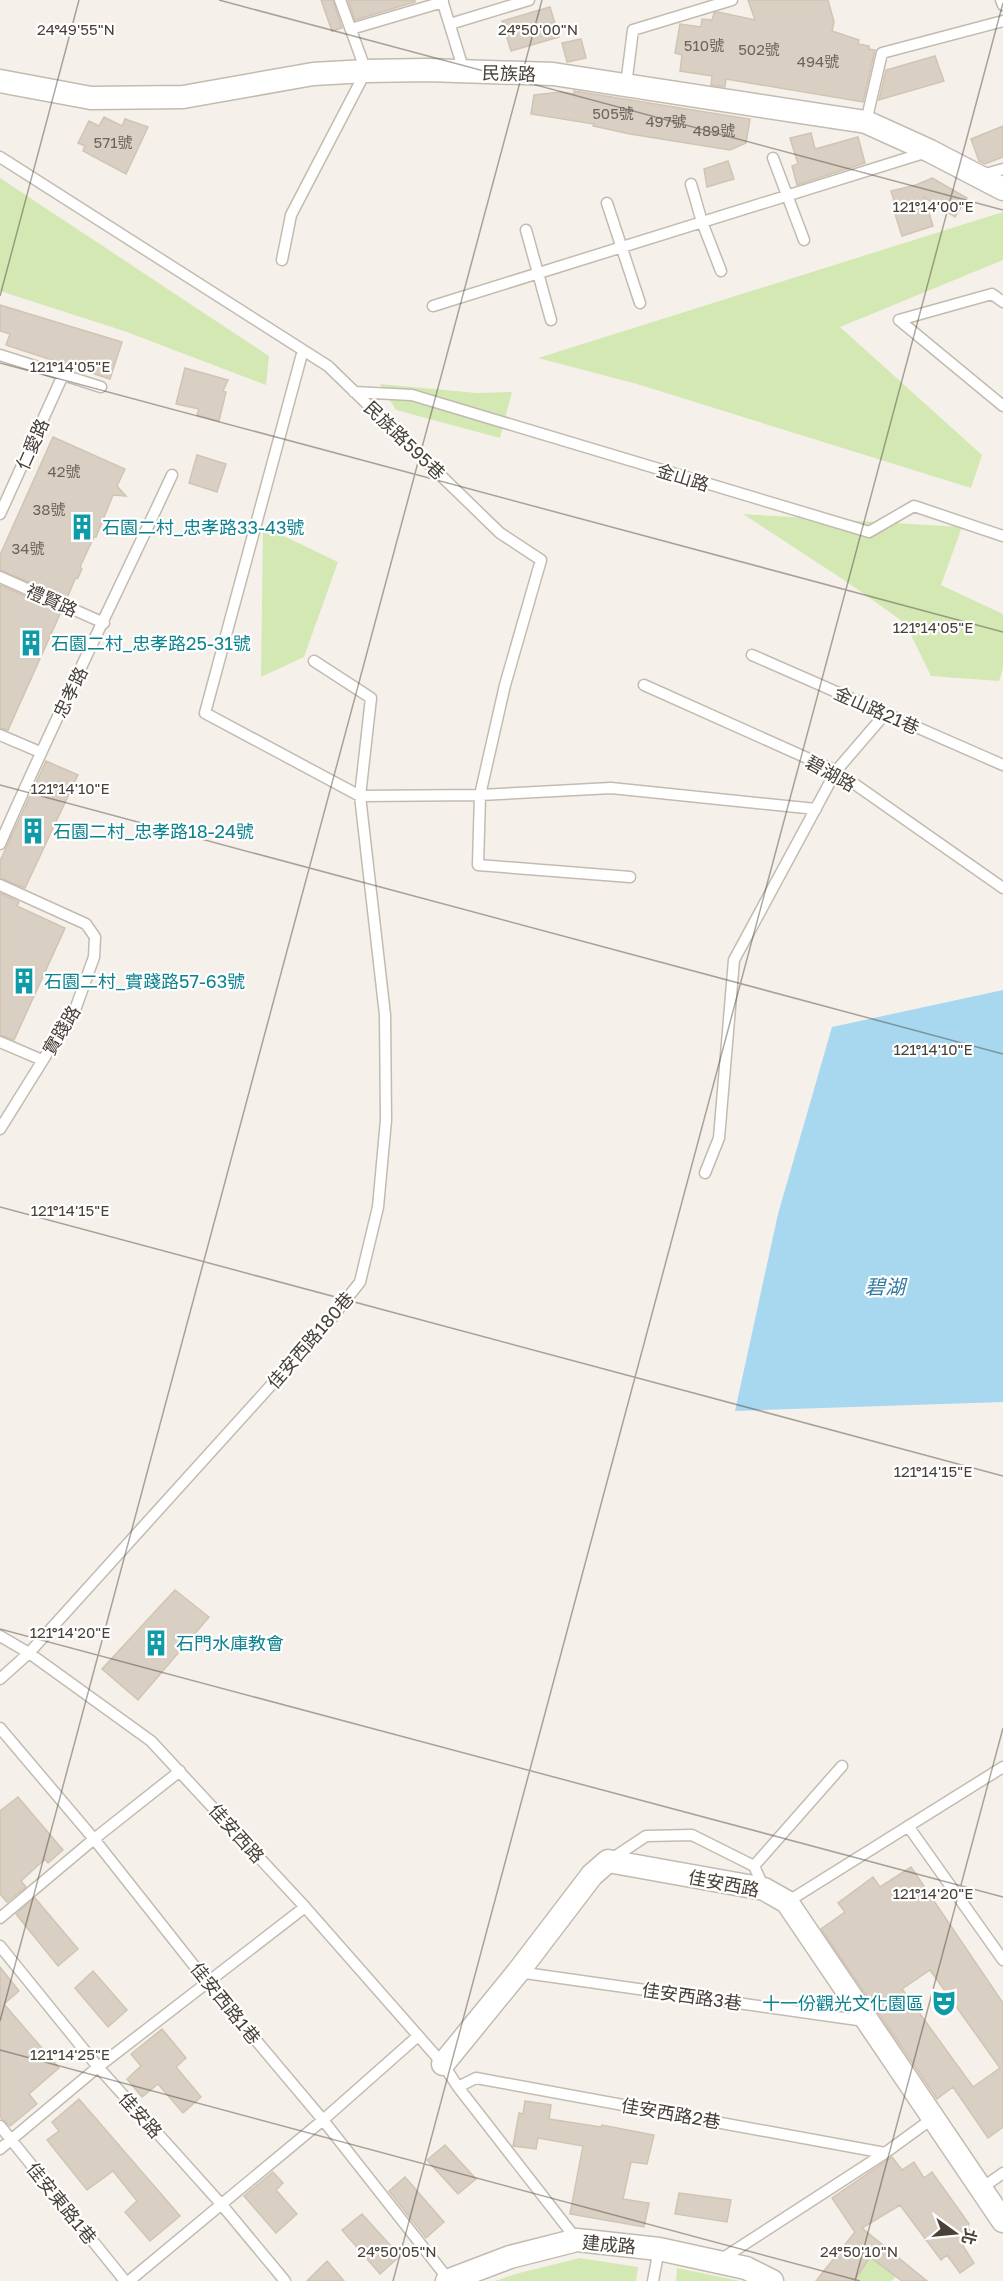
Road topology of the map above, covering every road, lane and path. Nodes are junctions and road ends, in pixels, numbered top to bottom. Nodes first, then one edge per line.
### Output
1 (340, 0) edge
2 (529, 0) edge
3 (732, 0) edge
4 (1002, 0) edge
5 (442, 1) edge
6 (1003, 5) edge
7 (1003, 21) edge
8 (450, 24) junction
9 (351, 29) junction
10 (366, 71) junction
11 (464, 71) junction
12 (0, 81) edge
13 (626, 85) junction
14 (866, 122) junction
15 (930, 151) junction
16 (0, 157) edge
17 (773, 158) dead end
18 (1003, 169) edge
19 (979, 176) junction
20 (691, 184) dead end
21 (1003, 189) edge
22 (788, 195) junction
23 (607, 203) dead end
24 (702, 222) junction
25 (526, 230) dead end
26 (804, 240) dead end
27 (621, 247) junction
28 (282, 260) dead end
29 (721, 271) dead end
30 (538, 273) junction
31 (1003, 302) edge
32 (640, 303) dead end
33 (433, 306) dead end
34 (551, 320) dead end
35 (303, 350) junction
36 (0, 354) edge
37 (63, 375) junction
38 (101, 387) dead end
39 (354, 392) junction
40 (1003, 405) edge
41 (172, 475) dead end
42 (0, 514) edge
43 (1003, 536) edge
44 (0, 577) edge
45 (104, 623) junction
46 (752, 655) dead end
47 (314, 661) dead end
48 (644, 685) dead end
49 (885, 714) junction
50 (0, 735) edge
51 (40, 752) junction
52 (1003, 765) edge
53 (836, 771) junction
54 (480, 795) junction
55 (360, 796) junction
56 (816, 809) junction
57 (0, 844) edge
58 (630, 876) dead end
59 (0, 885) edge
60 (1003, 888) edge
61 (0, 1042) edge
62 (42, 1060) junction
63 (0, 1129) edge
64 (705, 1173) dead end
65 (0, 1636) edge
66 (29, 1653) junction
67 (0, 1678) edge
68 (0, 1728) edge
69 (842, 1766) dead end
70 (1003, 1767) edge
71 (180, 1771) junction
72 (908, 1826) junction
73 (94, 1839) junction
74 (608, 1861) junction
75 (754, 1866) junction
76 (764, 1889) junction
77 (787, 1902) junction
78 (305, 1907) junction
79 (0, 1918) edge
80 (0, 1946) edge
81 (1003, 1960) edge
82 (518, 1972) junction
83 (207, 1982) junction
84 (866, 2021) junction
85 (418, 2036) junction
86 (443, 2064) junction
87 (98, 2067) junction
88 (458, 2087) junction
89 (933, 2118) junction
90 (322, 2120) junction
91 (0, 2126) edge
92 (11, 2139) junction
93 (0, 2149) edge
94 (885, 2153) junction
95 (1003, 2173) edge
96 (982, 2188) junction
97 (222, 2205) junction
98 (1003, 2221) edge
99 (577, 2240) junction
100 (659, 2249) junction
101 (717, 2261) junction
102 (124, 2281) edge
103 (129, 2281) edge
104 (285, 2281) edge
105 (448, 2281) edge
106 (653, 2281) edge
107 (772, 2281) edge

1 - 9 lane
2 - 8 lane
3 - 13 lane
4 - 6 lane
5 - 8 lane
5 - 9 lane
7 - 14 lane
8 - 11 lane
9 - 10 lane
10 - 11 street, 民族路
10 - 12 street, 民族路
10 - 28 lane
11 - 13 street, 民族路
13 - 14 street, 民族路
14 - 15 street, 民族路
15 - 19 street, 民族路
15 - 22 lane
16 - 35 lane, 民族路595巷
17 - 22 lane
18 - 19 lane
19 - 21 street, 民族路
20 - 24 lane
22 - 24 lane
22 - 26 lane
23 - 27 lane
24 - 27 lane
24 - 29 lane
25 - 30 lane
27 - 30 lane
27 - 32 lane
30 - 33 lane
30 - 34 lane
31 - 40 lane
35 - 39 lane, 民族路595巷
35 - 55 lane
36 - 37 lane
37 - 38 lane
37 - 42 lane, 仁愛路
39 - 43 lane, 金山路
39 - 54 lane, 民族路595巷
41 - 45 lane, 忠孝路
44 - 45 lane, 禮賢路
45 - 51 lane, 忠孝路
46 - 49 lane, 金山路21巷
47 - 55 lane, 佳安西路180巷
48 - 53 lane, 碧湖路
49 - 52 lane, 金山路21巷
49 - 53 lane
50 - 51 lane
51 - 57 lane, 忠孝路
53 - 56 lane
53 - 60 lane, 碧湖路
54 - 55 lane
54 - 56 lane
54 - 58 lane, 民族路595巷
55 - 66 lane, 佳安西路180巷
56 - 64 lane
59 - 62 lane, 實踐路
61 - 62 lane
62 - 63 lane, 實踐路
65 - 66 lane, 佳安西路
66 - 67 lane, 佳安西路180巷
66 - 71 lane, 佳安西路
68 - 73 lane, 佳安西路1巷
69 - 75 lane
70 - 72 lane
71 - 73 lane
71 - 78 lane, 佳安西路
72 - 77 lane
72 - 81 lane
73 - 79 lane
73 - 83 lane, 佳安西路1巷
74 - 75 lane
74 - 76 street, 佳安西路
74 - 82 street
75 - 76 lane
76 - 77 street, 佳安西路
77 - 84 street, 佳安西路
78 - 83 lane
78 - 85 lane, 佳安西路
80 - 87 lane, 佳安路
82 - 84 lane, 佳安西路3巷
82 - 86 street
83 - 87 lane
83 - 90 lane, 佳安西路1巷
84 - 89 street, 佳安西路
85 - 86 lane, 佳安西路
85 - 90 lane
86 - 88 lane, 佳安西路
87 - 92 lane
87 - 97 lane, 佳安路
88 - 94 lane, 佳安西路2巷
88 - 99 lane, 佳安西路
89 - 94 lane
89 - 96 street, 佳安西路
90 - 97 lane
90 - 105 lane, 佳安西路1巷
91 - 92 lane, 佳安東路1巷
92 - 93 lane
92 - 102 lane, 佳安東路1巷
94 - 101 lane
95 - 96 lane
96 - 98 street, 佳安西路
97 - 103 lane
97 - 104 lane, 佳安路
99 - 100 street, 建成路
99 - 105 street, 建成路
100 - 101 street, 建成路
100 - 106 lane
101 - 107 street, 建成路

